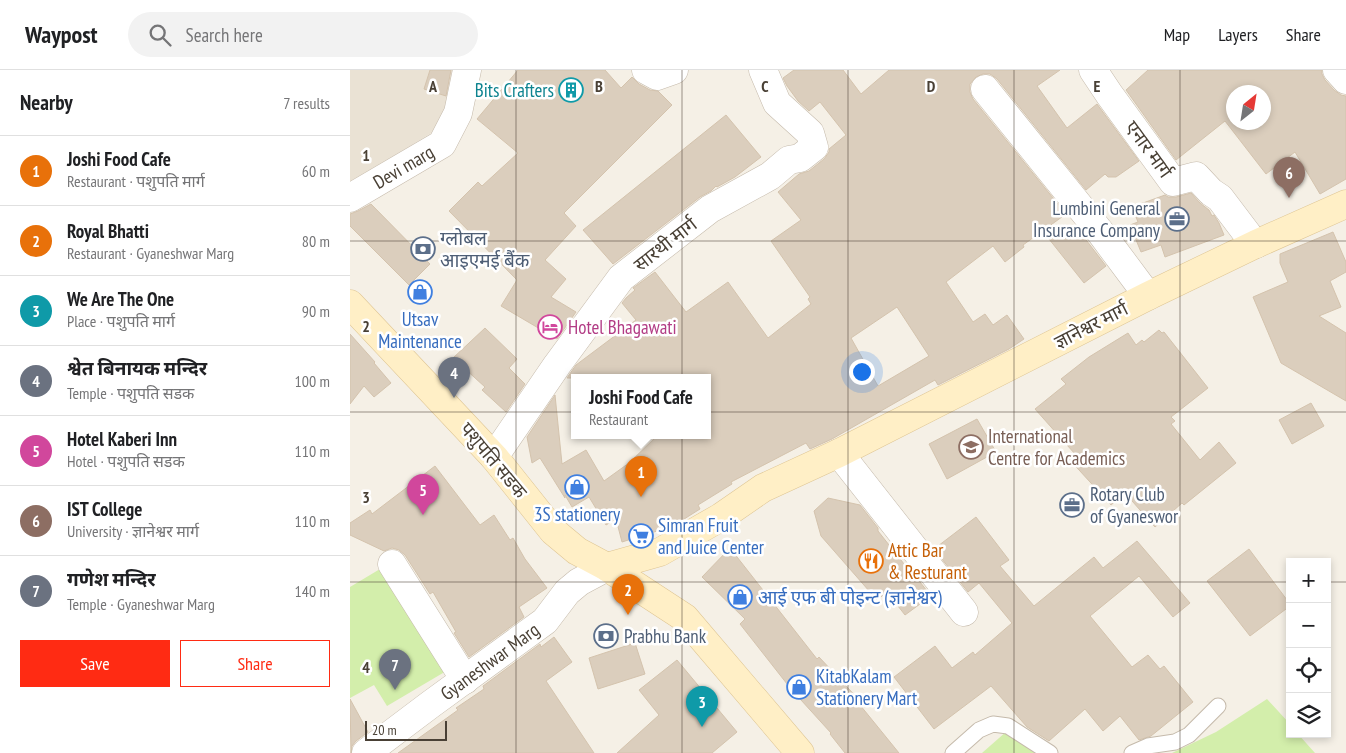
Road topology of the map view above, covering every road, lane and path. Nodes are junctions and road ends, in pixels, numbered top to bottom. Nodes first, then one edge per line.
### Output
1 (467, 70) edge
2 (646, 70) edge
3 (674, 70) edge
4 (763, 70) edge
5 (1093, 70) edge
6 (1337, 70) edge
7 (1346, 80) edge
8 (985, 89) dead end
9 (350, 198) edge
10 (1346, 204) edge
11 (1256, 244) junction
12 (1148, 296) junction
13 (350, 304) edge
14 (838, 453) junction
15 (494, 457) junction
16 (392, 564) dead end
17 (607, 566) junction
18 (964, 612) dead end
19 (465, 680) junction
20 (1218, 706) dead end
21 (366, 753) edge
22 (800, 753) edge
23 (953, 753) edge
24 (1050, 753) edge
25 (1132, 753) edge

1 - 9 street, Devi marg
2 - 3 street
4 - 15 street, सारथी मार्ग
5 - 11 street, एनार मार्ग
6 - 7 street
8 - 12 street
10 - 11 main road, ज्ञानेश्वर मार्ग
11 - 12 main road, ज्ञानेश्वर मार्ग
12 - 14 main road, ज्ञानेश्वर मार्ग
13 - 15 main road, पशुपति सडक
14 - 17 main road, ज्ञानेश्वर मार्ग
14 - 18 street
15 - 17 main road, पशुपति सडक
16 - 19 street
17 - 19 street, Gyaneshwar Marg
17 - 22 main road, पशुपति सडक
19 - 21 street, Gyaneshwar Marg
20 - 25 lane
23 - 24 lane

